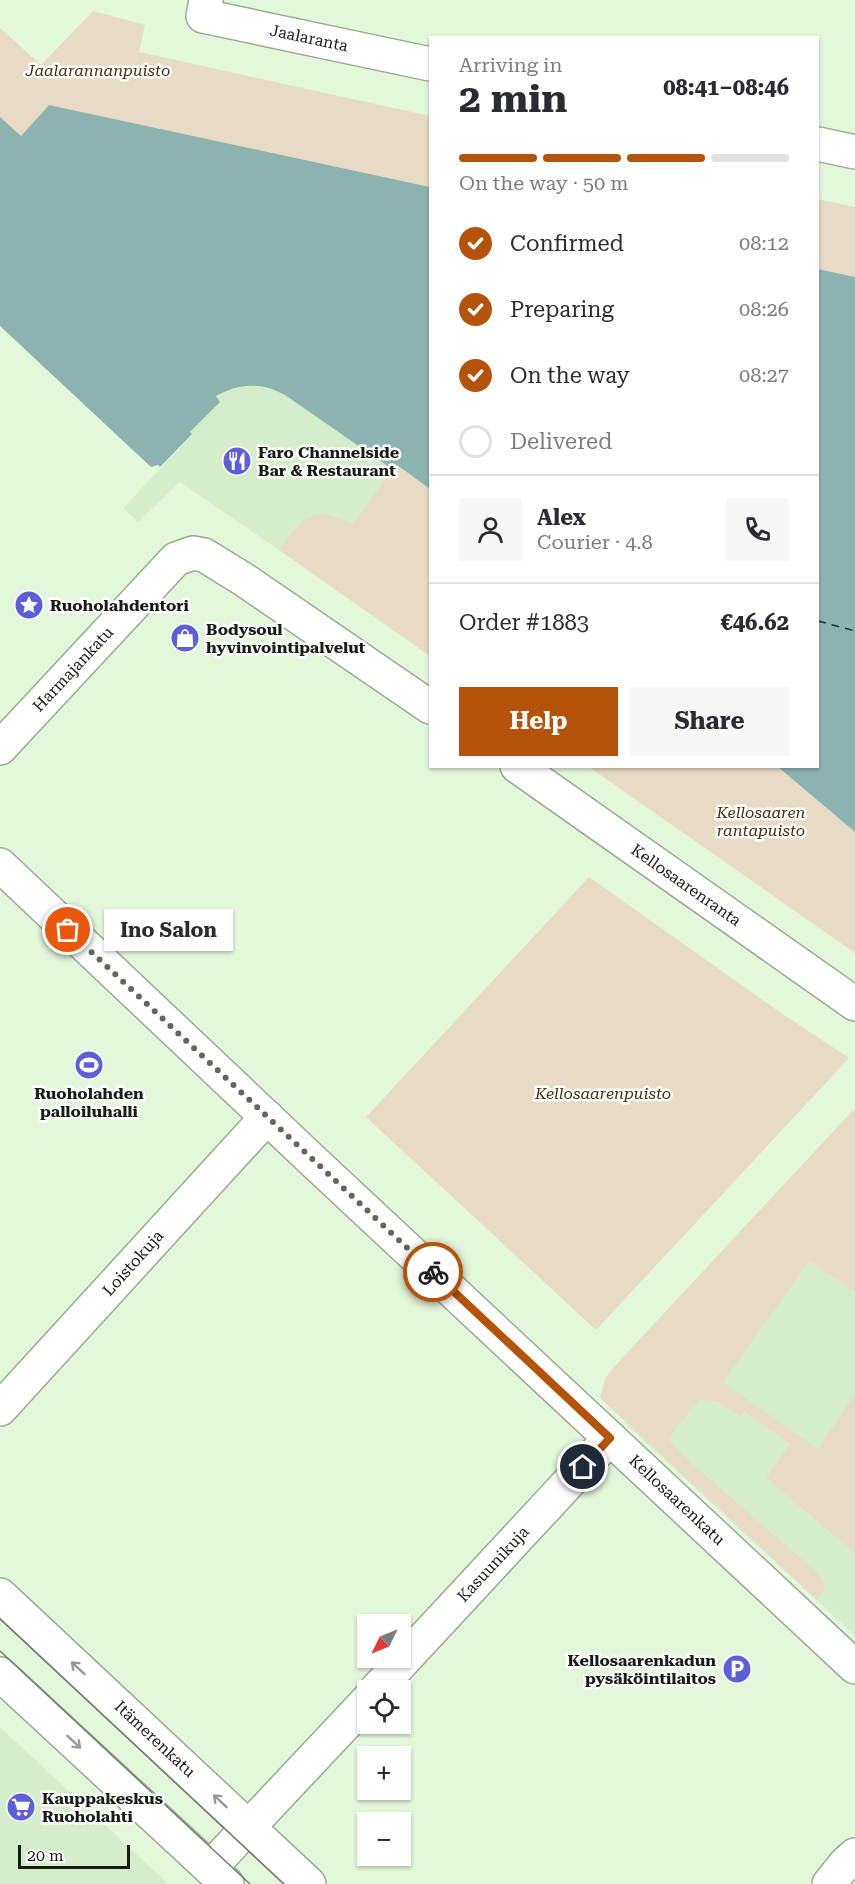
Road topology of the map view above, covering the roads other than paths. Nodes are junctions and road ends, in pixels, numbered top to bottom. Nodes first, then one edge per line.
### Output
1 (206, 0) edge
2 (429, 64) edge
3 (819, 144) edge
4 (855, 152) edge
5 (429, 706) edge
6 (0, 747) edge
7 (520, 768) edge
8 (0, 865) edge
9 (855, 1004) edge
10 (267, 1117) junction
11 (0, 1409) edge
12 (610, 1438) junction
13 (0, 1595) edge
14 (855, 1667) edge
15 (0, 1674) edge
16 (385, 1680) edge
17 (357, 1712) edge
18 (249, 1827) junction
19 (855, 1855) edge
20 (208, 1866) edge
21 (309, 1884) edge
22 (829, 1884) edge

1 - 2 street, Jaalaranta
3 - 4 street
5 - 6 street, Harmajankatu
7 - 9 street, Kellosaarenranta
8 - 10 street, Kellosaarenkatu
10 - 11 street, Loistokuja
10 - 12 street, Kellosaarenkatu
12 - 14 street, Kellosaarenkatu
12 - 16 street, Kasuunikuja
18 -> 13 street, Itämerenkatu
15 -> 20 street
17 - 18 street
18 - 20 street
18 - 21 street, Itämerenkatu
19 - 22 street

